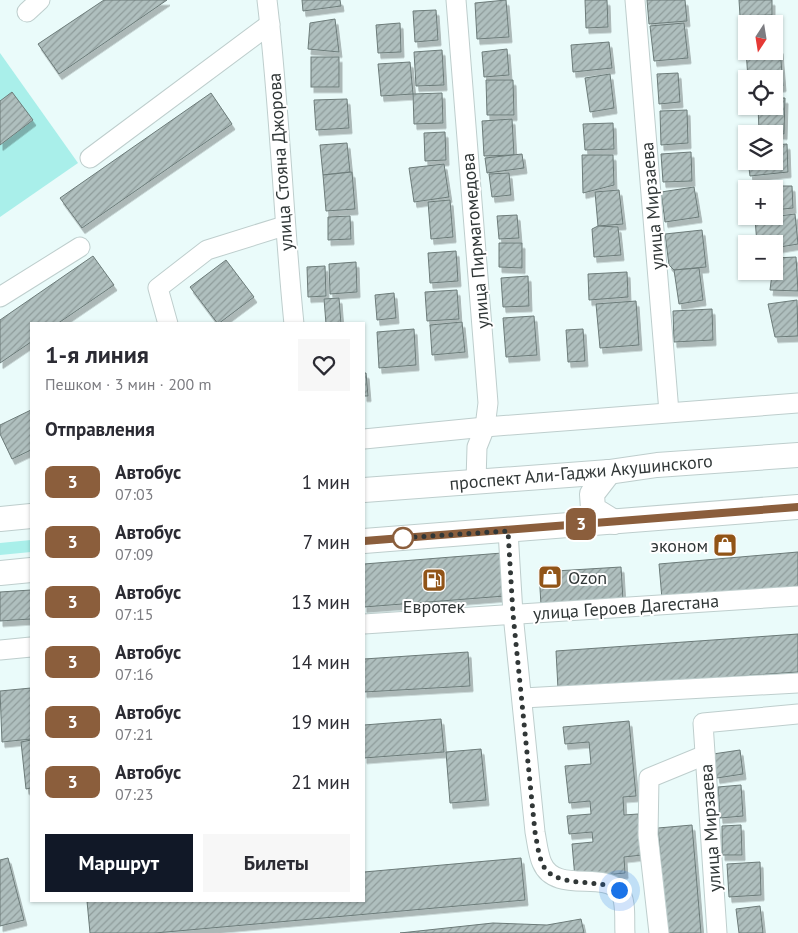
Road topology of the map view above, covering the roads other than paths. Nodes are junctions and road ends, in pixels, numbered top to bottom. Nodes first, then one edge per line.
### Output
1 (267, 0) edge
2 (456, 0) edge
3 (636, 0) edge
4 (270, 24) junction
5 (90, 158) dead end
6 (284, 226) junction
7 (80, 247) dead end
8 (0, 297) edge
9 (167, 322) edge
10 (294, 322) edge
11 (798, 403) edge
12 (669, 412) junction
13 (485, 427) junction
14 (365, 439) edge
15 (798, 455) edge
16 (608, 472) junction
17 (476, 481) junction
18 (365, 490) edge
19 (798, 508) edge
20 (30, 516) edge
21 (0, 519) edge
22 (614, 522) junction
23 (508, 531) junction
24 (365, 541) edge
25 (30, 570) edge
26 (0, 572) edge
27 (798, 596) edge
28 (513, 614) junction
29 (365, 624) edge
30 (30, 647) edge
31 (0, 650) edge
32 (798, 682) edge
33 (523, 698) junction
34 (798, 714) edge
35 (705, 755) junction
36 (625, 933) edge
37 (659, 933) edge
38 (717, 933) edge

1 - 4 street, улица Стояна Джорова
2 - 13 street, улица Пирмагомедова
3 - 12 street, улица Мирзаева
4 - 5 street
4 - 6 street, улица Стояна Джорова
6 - 9 street
6 - 10 street, улица Стояна Джорова
7 - 8 street
11 - 12 street
12 - 13 street
13 - 14 street
13 - 17 street, улица Пирмагомедова
15 - 16 main road, проспект Али-Гаджи Акушинского
16 - 17 main road, проспект Али-Гаджи Акушинского
16 - 22 main road
17 - 18 main road, проспект Али-Гаджи Акушинского
19 - 22 main road
20 - 21 main road
22 - 23 main road
23 - 24 main road
23 - 28 street
25 - 26 main road
27 - 28 street, улица Героев Дагестана
28 - 29 street, улица Героев Дагестана
28 - 33 street
30 - 31 street
32 - 33 street
33 - 36 street
34 - 35 street, улица Мирзаева
35 - 37 street
35 - 38 street, улица Мирзаева

